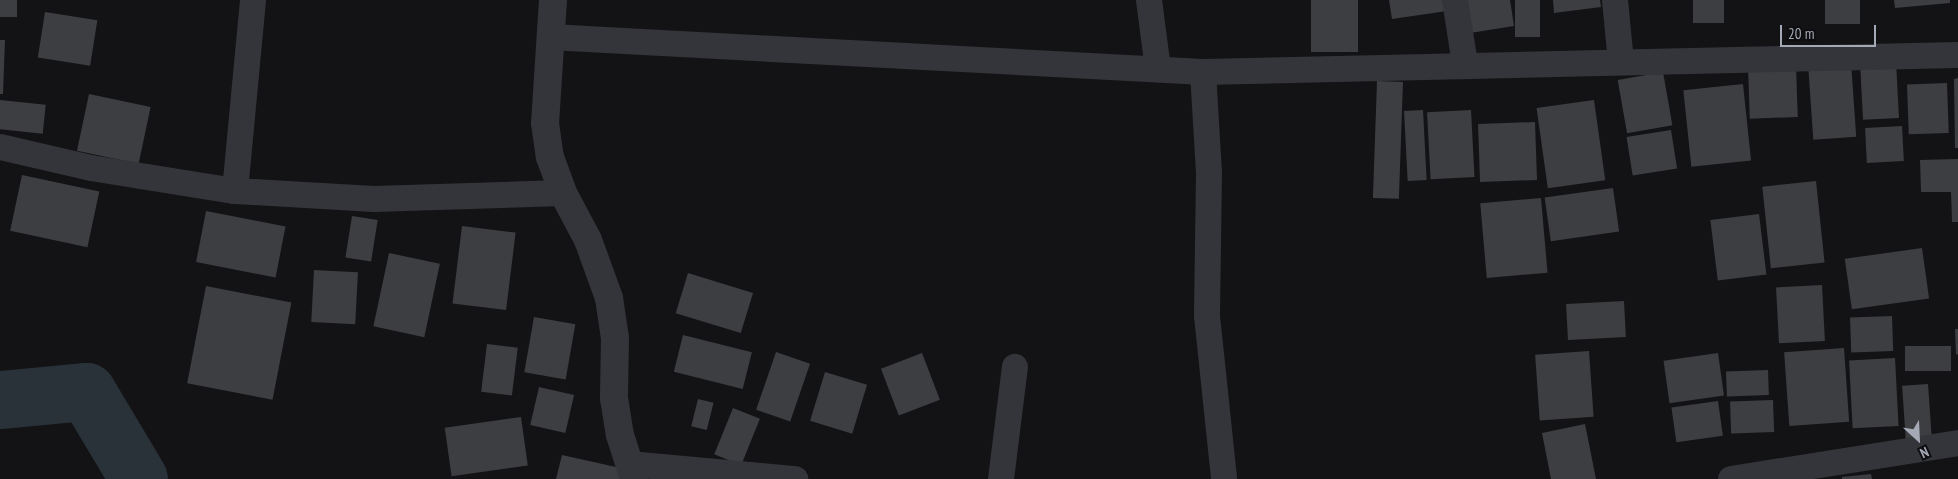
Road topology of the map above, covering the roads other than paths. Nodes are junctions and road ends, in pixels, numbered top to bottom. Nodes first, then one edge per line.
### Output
1 (253, 0) edge
2 (552, 0) edge
3 (1149, 0) edge
4 (1455, 0) edge
5 (1615, 0) edge
6 (550, 37) junction
7 (1958, 55) edge
8 (1621, 62) junction
9 (1465, 64) junction
10 (1158, 70) junction
11 (1203, 72) junction
12 (0, 147) edge
13 (235, 191) junction
14 (563, 193) junction
15 (1015, 367) dead end
16 (1958, 443) edge
17 (631, 471) edge
18 (1761, 476) edge
19 (795, 479) edge
20 (1001, 479) edge
21 (1224, 479) edge
22 (1731, 479) edge

1 - 13 street
2 - 6 street
3 - 10 street
4 - 9 street
5 - 8 street
6 - 10 street
6 - 14 street
7 - 8 street
8 - 9 street
9 - 11 street
10 - 11 street
11 - 21 street
12 - 13 street
13 - 14 street
14 - 17 street
15 - 20 street
16 - 18 street
17 - 19 street
18 - 22 street

